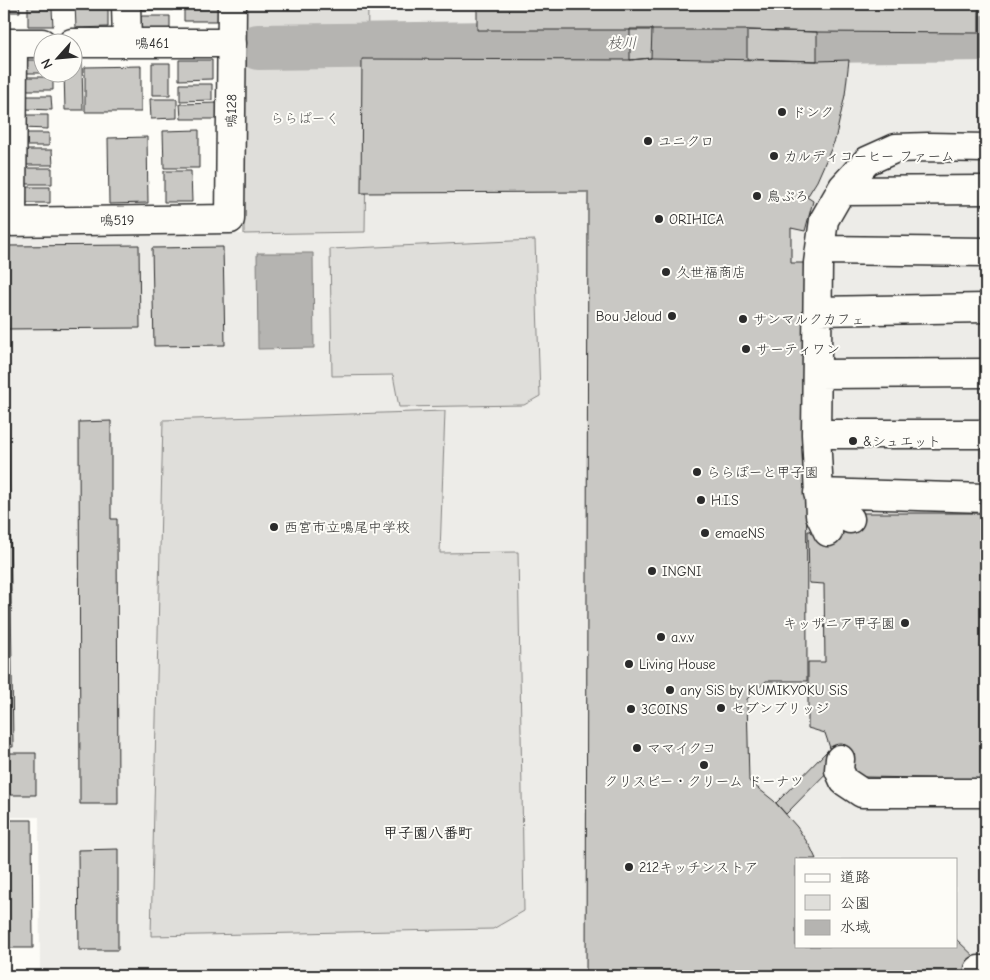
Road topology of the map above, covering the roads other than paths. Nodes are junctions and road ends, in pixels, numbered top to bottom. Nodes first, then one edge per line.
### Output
1 (126, 4) edge
2 (232, 4) edge
3 (8, 43) edge
4 (32, 43) edge
5 (82, 43) edge
6 (127, 43) junction
7 (232, 43) junction
8 (986, 148) edge
9 (986, 190) edge
10 (841, 191) junction
11 (230, 219) joint
12 (8, 222) edge
13 (820, 250) junction
14 (986, 252) edge
15 (986, 308) edge
16 (818, 310) junction
17 (986, 373) edge
18 (817, 374) junction
19 (816, 434) junction
20 (986, 434) edge
21 (818, 493) junction
22 (986, 498) edge
23 (839, 525) dead end
24 (840, 759) dead end
25 (986, 793) edge

1 - 6 street
2 - 7 street, 鳴128
3 - 4 street
3 - 12 street
5 - 6 street, 鳴461
6 - 7 street, 鳴461
7 - 11 street, 鳴128
8 - 10 street
9 - 10 street
10 - 13 street
11 - 12 street, 鳴519
13 - 14 street
13 - 16 street
15 - 16 street
16 - 18 street
17 - 18 street
18 - 19 street
19 - 20 street
19 - 21 street
21 - 22 street
21 - 23 street
24 - 25 street

